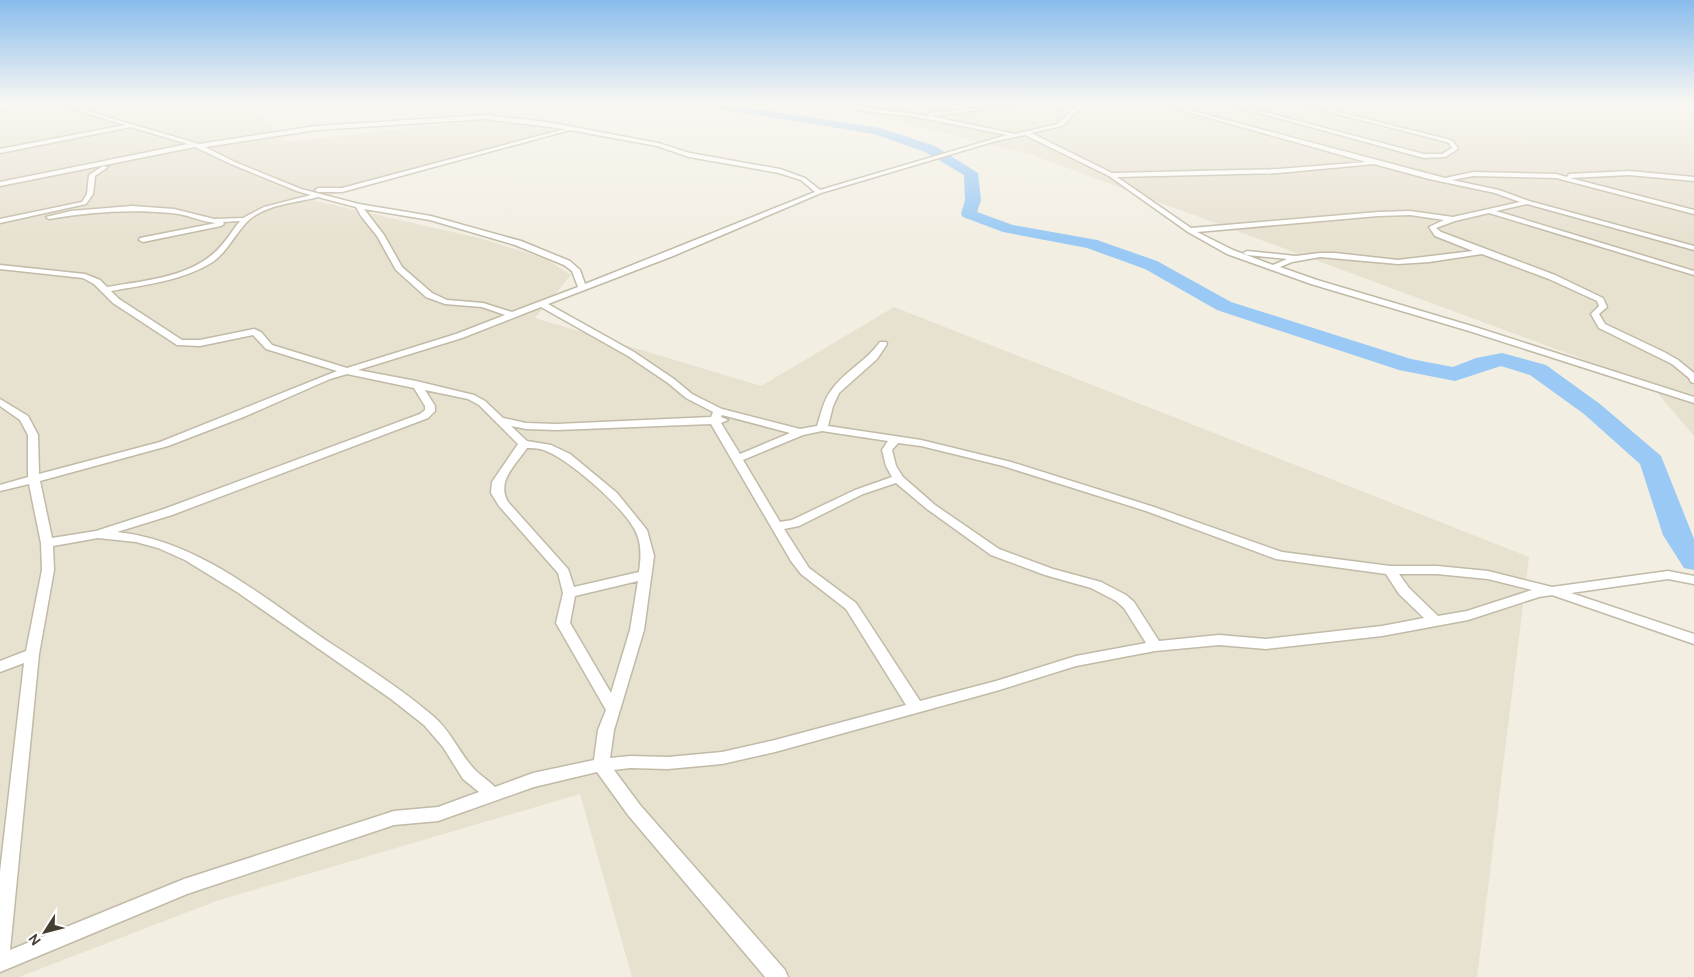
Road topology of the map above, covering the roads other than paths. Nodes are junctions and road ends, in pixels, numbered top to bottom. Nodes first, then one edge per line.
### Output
1 (183, 149) edge
2 (203, 149) edge
3 (494, 149) edge
4 (669, 149) edge
5 (962, 149) edge
6 (1058, 149) edge
7 (1328, 149) edge
8 (1396, 149) edge
9 (1455, 149) edge
10 (128, 158) junction
11 (1382, 163) junction
12 (1111, 175) junction
13 (1556, 176) junction
14 (1694, 179) edge
15 (1444, 180) junction
16 (0, 184) edge
17 (299, 190) junction
18 (819, 192) junction
19 (321, 195) junction
20 (1527, 202) junction
21 (359, 206) junction
22 (1491, 211) junction
23 (1694, 212) edge
24 (49, 217) dead end
25 (249, 217) junction
26 (241, 219) junction
27 (1453, 219) junction
28 (0, 221) edge
29 (1190, 231) junction
30 (143, 240) dead end
31 (1694, 248) edge
32 (1230, 252) junction
33 (1483, 252) junction
34 (1297, 257) junction
35 (0, 267) edge
36 (1274, 267) junction
37 (1694, 272) edge
38 (582, 288) junction
39 (105, 290) junction
40 (540, 304) junction
41 (512, 315) junction
42 (883, 344) dead end
43 (347, 371) junction
44 (1694, 380) edge
45 (416, 384) junction
46 (1694, 384) edge
47 (1689, 398) edge
48 (0, 402) edge
49 (717, 416) junction
50 (498, 420) junction
51 (822, 428) junction
52 (800, 432) junction
53 (895, 439) junction
54 (524, 444) junction
55 (737, 459) junction
56 (34, 479) junction
57 (898, 479) junction
58 (0, 488) edge
59 (777, 526) junction
60 (98, 534) junction
61 (47, 543) junction
62 (1390, 570) junction
63 (645, 575) junction
64 (1694, 580) edge
65 (1552, 591) junction
66 (569, 592) junction
67 (1436, 622) junction
68 (1694, 639) edge
69 (1155, 646) junction
70 (32, 654) junction
71 (0, 667) edge
72 (915, 706) junction
73 (613, 710) junction
74 (601, 765) junction
75 (494, 795) junction
76 (0, 954) edge
77 (0, 963) edge
78 (778, 977) edge

1 - 10 street
2 - 17 street
3 - 17 street
4 - 18 street
5 - 18 street
6 - 12 street
7 - 11 street
8 - 9 street
10 - 16 street
10 - 28 street
11 - 12 street
11 - 15 street
12 - 29 street
13 - 14 street
13 - 15 street
13 - 23 street
15 - 20 street
17 - 19 street
18 - 38 street
19 - 21 street
19 - 25 street
20 - 22 street
20 - 31 street
21 - 38 street
21 - 41 street
22 - 27 street
22 - 37 street
24 - 26 street
25 - 26 street
25 - 39 street
26 - 30 street
27 - 29 street
27 - 33 street
29 - 32 street
32 - 34 street
32 - 36 street
33 - 34 street
33 - 44 street
34 - 36 street
35 - 39 street
36 - 47 street
38 - 40 street
39 - 43 street
40 - 41 street
40 - 49 street
41 - 43 street
42 - 51 street
43 - 45 street
43 - 56 street
45 - 50 street
45 - 60 street
46 - 47 street
48 - 56 street
49 - 50 street
49 - 52 street
49 - 55 street
50 - 54 street
51 - 52 street
51 - 53 street
52 - 55 street
53 - 57 street
53 - 62 street
54 - 63 street
54 - 66 street
55 - 59 street
56 - 58 street
56 - 61 street
57 - 59 street
57 - 69 street
59 - 72 street
60 - 61 street
60 - 75 street
61 - 70 street
62 - 65 street
62 - 67 street
63 - 66 street
63 - 73 street
64 - 65 street
65 - 67 street
65 - 68 street
66 - 73 street
67 - 69 street
69 - 72 street
70 - 71 street
70 - 76 street
72 - 74 street
73 - 74 street
74 - 75 street
74 - 78 street
75 - 77 street

